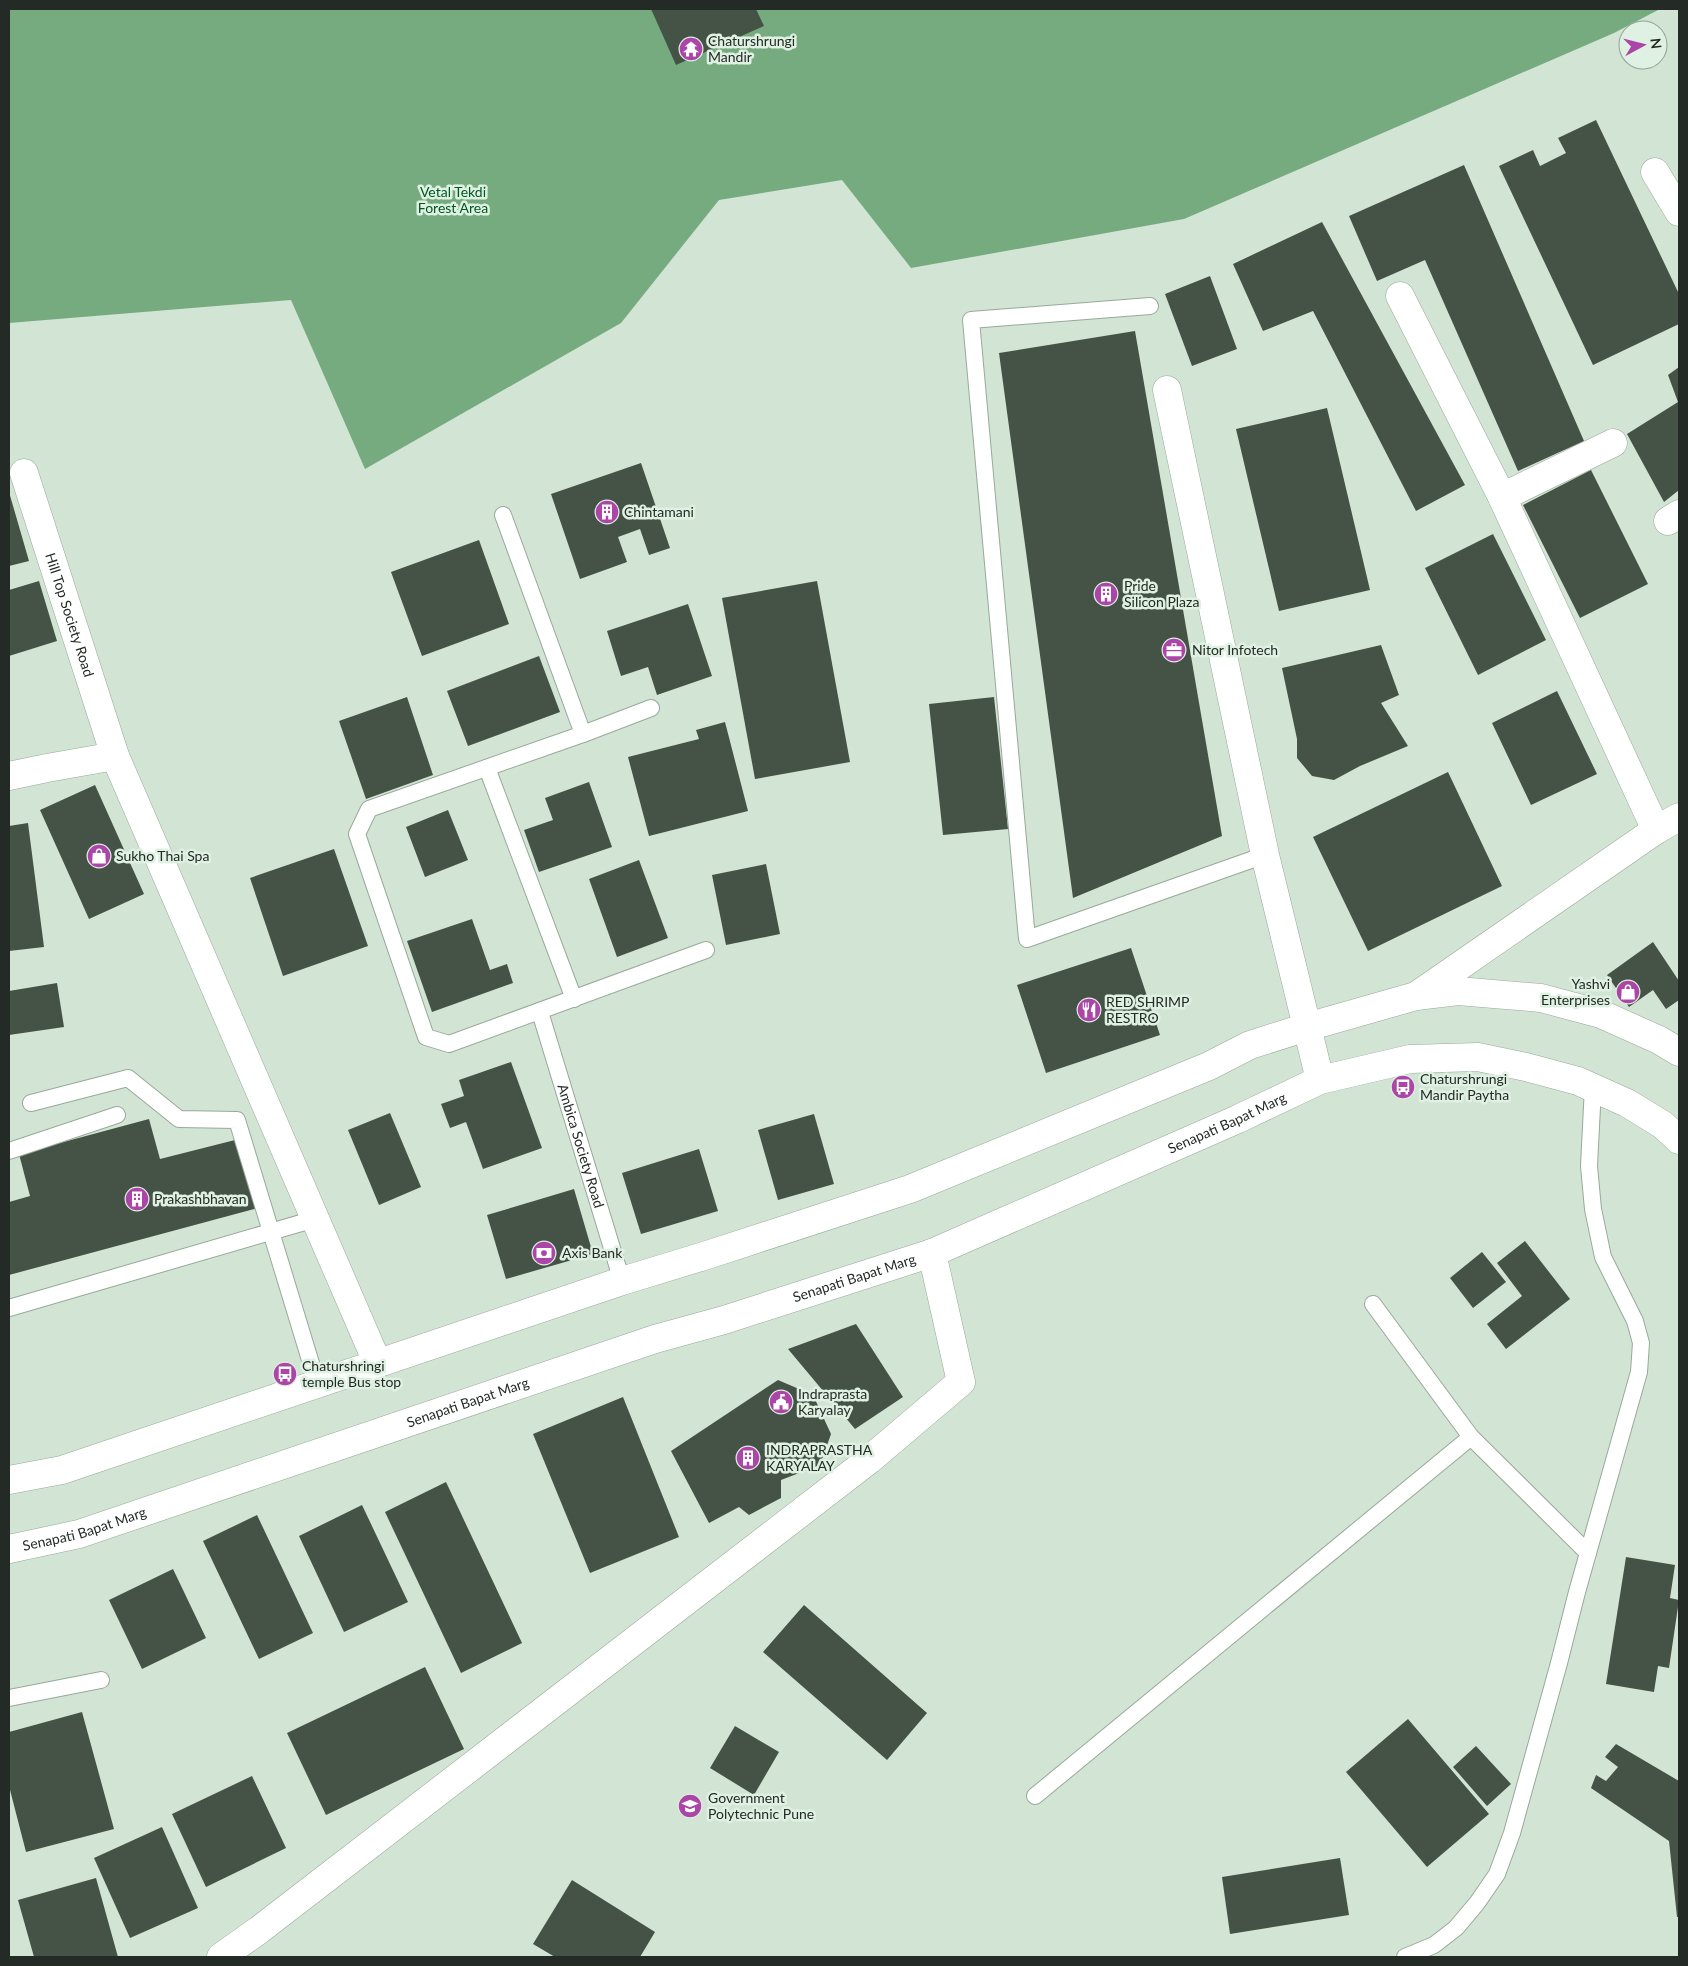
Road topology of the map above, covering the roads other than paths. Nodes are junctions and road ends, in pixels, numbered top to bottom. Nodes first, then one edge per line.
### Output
1 (1655, 172) dead end
2 (1679, 212) edge
3 (1400, 296) dead end
4 (1150, 306) dead end
5 (1167, 390) dead end
6 (1613, 443) dead end
7 (24, 473) dead end
8 (1502, 497) junction
9 (503, 515) dead end
10 (651, 708) dead end
11 (583, 734) junction
12 (115, 756) junction
13 (487, 768) junction
14 (9, 776) edge
15 (1679, 817) edge
16 (1656, 830) junction
17 (1265, 855) junction
18 (706, 950) dead end
19 (1416, 996) junction
20 (574, 999) junction
21 (540, 1012) junction
22 (1307, 1027) junction
23 (1679, 1052) edge
24 (1320, 1080) junction
25 (1593, 1087) junction
26 (31, 1103) dead end
27 (117, 1115) dead end
28 (1679, 1140) edge
29 (9, 1151) edge
30 (315, 1219) junction
31 (272, 1232) junction
32 (932, 1253) junction
33 (622, 1281) junction
34 (1373, 1304) dead end
35 (9, 1308) edge
36 (377, 1362) junction
37 (317, 1383) junction
38 (1471, 1436) junction
39 (9, 1480) edge
40 (9, 1549) edge
41 (1588, 1553) junction
42 (101, 1680) dead end
43 (9, 1698) edge
44 (1035, 1796) dead end
45 (221, 1957) edge
46 (1405, 1957) edge

1 - 2 street
3 - 8 street
4 - 17 lane
5 - 17 street
6 - 8 street
7 - 12 street, Hill Top Society Road
8 - 16 street
9 - 11 lane
10 - 11 lane
11 - 13 lane
12 - 14 street
12 - 30 street, Hill Top Society Road
13 - 20 lane
13 - 21 lane
15 - 16 street
16 - 19 street
17 - 22 street
18 - 20 lane
19 - 22 street
19 - 23 street
20 - 21 lane
21 - 33 lane, Ambica Society Road
22 - 24 street
22 - 33 street
24 - 25 street, Senapati Bapat Marg
24 - 32 street, Senapati Bapat Marg
25 - 28 street, Senapati Bapat Marg
25 - 41 lane
26 - 31 lane
27 - 29 lane
30 - 31 lane
30 - 36 street, Hill Top Society Road
31 - 35 lane
31 - 37 lane
32 - 40 street, Senapati Bapat Marg
32 - 45 street
33 - 36 street
34 - 38 lane
36 - 37 street
37 - 39 street
38 - 41 lane
38 - 44 lane
41 - 46 lane
42 - 43 lane

